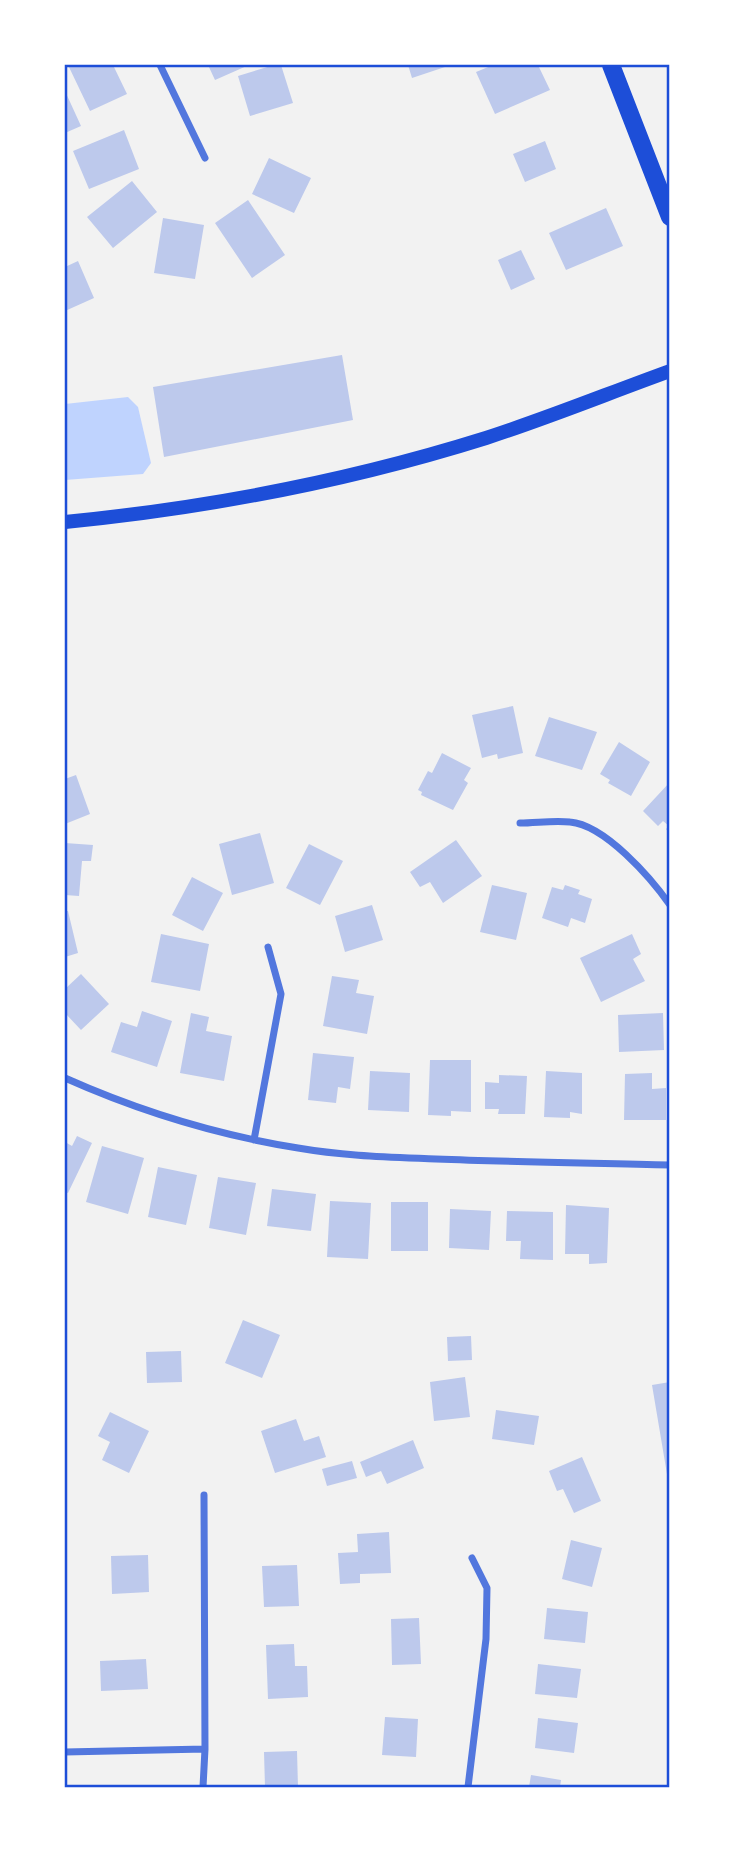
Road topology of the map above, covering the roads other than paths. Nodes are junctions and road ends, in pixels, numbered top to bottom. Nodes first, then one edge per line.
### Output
1 (160, 65) edge
2 (611, 65) edge
3 (205, 158) dead end
4 (670, 217) edge
5 (670, 371) edge
6 (65, 522) edge
7 (520, 823) dead end
8 (670, 905) edge
9 (268, 947) dead end
10 (65, 1078) edge
11 (254, 1140) junction
12 (670, 1165) edge
13 (204, 1495) dead end
14 (471, 1558) dead end
15 (205, 1749) junction
16 (65, 1752) edge
17 (203, 1787) edge
18 (468, 1787) edge

1 - 3 street
2 - 4 main road
5 - 6 main road
7 - 8 street
9 - 11 street
10 - 11 street
11 - 12 street
13 - 15 street
14 - 18 street
15 - 16 street
15 - 17 street

